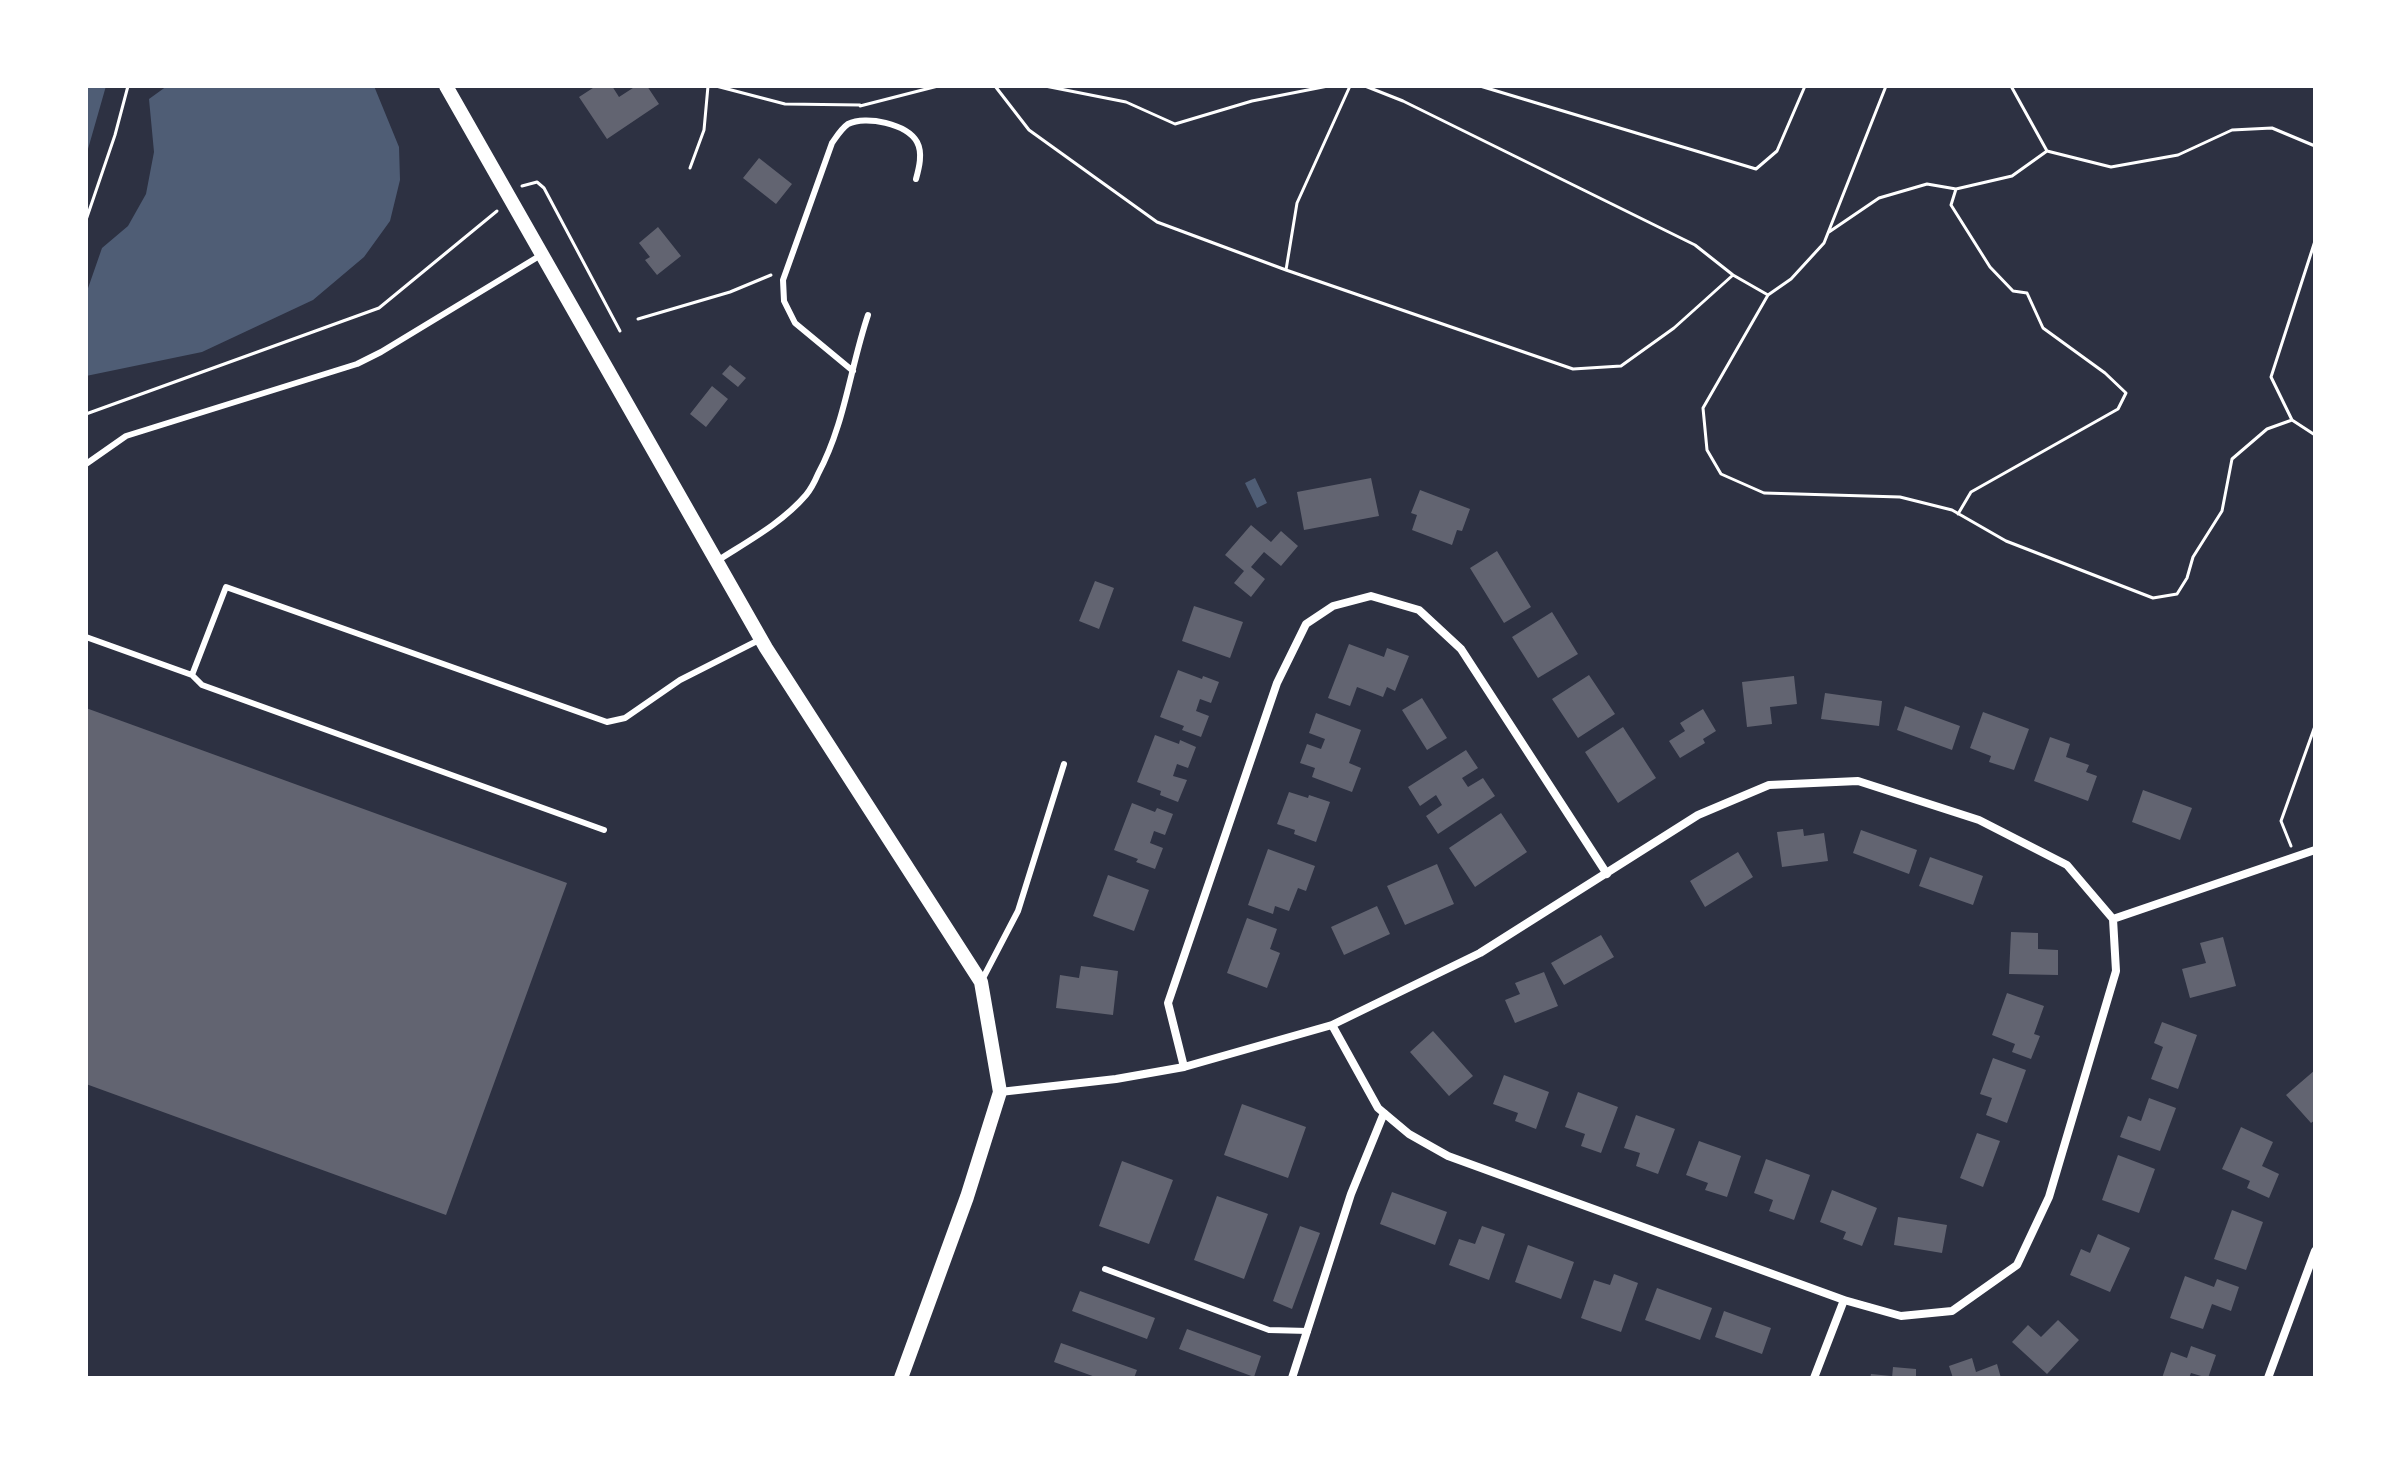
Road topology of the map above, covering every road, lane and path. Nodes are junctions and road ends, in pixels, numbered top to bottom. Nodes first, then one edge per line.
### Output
1 (128, 86) edge
2 (446, 86) edge
3 (708, 86) edge
4 (716, 86) edge
5 (938, 86) edge
6 (995, 86) edge
7 (1045, 86) edge
8 (1328, 86) edge
9 (1350, 86) edge
10 (1365, 86) edge
11 (1480, 86) edge
12 (1805, 86) edge
13 (1886, 86) edge
14 (2011, 86) edge
15 (860, 105) junction
16 (858, 121) junction
17 (2315, 146) edge
18 (2047, 151) junction
19 (690, 168) dead end
20 (916, 179) dead end
21 (1956, 189) junction
22 (510, 199) junction
23 (86, 220) edge
24 (1828, 232) junction
25 (2315, 241) edge
26 (542, 255) junction
27 (787, 266) junction
28 (1286, 270) junction
29 (1733, 275) junction
30 (1768, 295) junction
31 (868, 315) dead end
32 (638, 319) dead end
33 (620, 331) dead end
34 (853, 371) junction
35 (86, 414) edge
36 (2292, 420) junction
37 (2315, 435) edge
38 (86, 464) edge
39 (1958, 514) junction
40 (717, 561) junction
41 (86, 637) edge
42 (761, 639) junction
43 (192, 675) junction
44 (2315, 726) edge
45 (1064, 764) dead end
46 (604, 830) dead end
47 (2315, 850) edge
48 (2296, 857) junction
49 (1607, 874) junction
50 (2113, 919) junction
51 (981, 982) junction
52 (1332, 1025) junction
53 (1184, 1067) junction
54 (1000, 1092) junction
55 (1384, 1113) junction
56 (2315, 1251) edge
57 (1105, 1269) dead end
58 (1844, 1300) junction
59 (1308, 1331) junction
60 (901, 1378) edge
61 (1292, 1378) edge
62 (1814, 1378) edge
63 (2268, 1378) edge

1 - 23 path
2 - 22 street
3 - 19 path
4 - 15 path
5 - 15 path
6 - 28 path
7 - 8 path
9 - 28 path
10 - 29 path
11 - 12 path
13 - 24 path
14 - 18 path
15 - 16 path
16 - 20 lane
16 - 27 lane
17 - 18 path
18 - 21 path
21 - 24 path
21 - 39 path
22 - 26 street
22 - 33 path
22 - 35 path
24 - 30 path
25 - 36 path
26 - 38 lane
26 - 40 street
27 - 32 path
27 - 34 lane
28 - 29 path
29 - 30 path
30 - 39 path
31 - 34 lane
34 - 40 lane
36 - 37 path
36 - 39 path
40 - 42 street
41 - 43 lane
42 - 43 lane
42 - 51 street
43 - 46 lane
44 - 48 path
45 - 51 lane
47 - 48 street
48 - 50 street
49 - 50 street
49 - 52 street
49 - 53 street
50 - 58 street
51 - 54 street
52 - 53 street
52 - 55 street
53 - 54 street
54 - 60 street
55 - 58 street
55 - 59 street
56 - 63 street
57 - 59 lane
58 - 62 street
59 - 61 street

